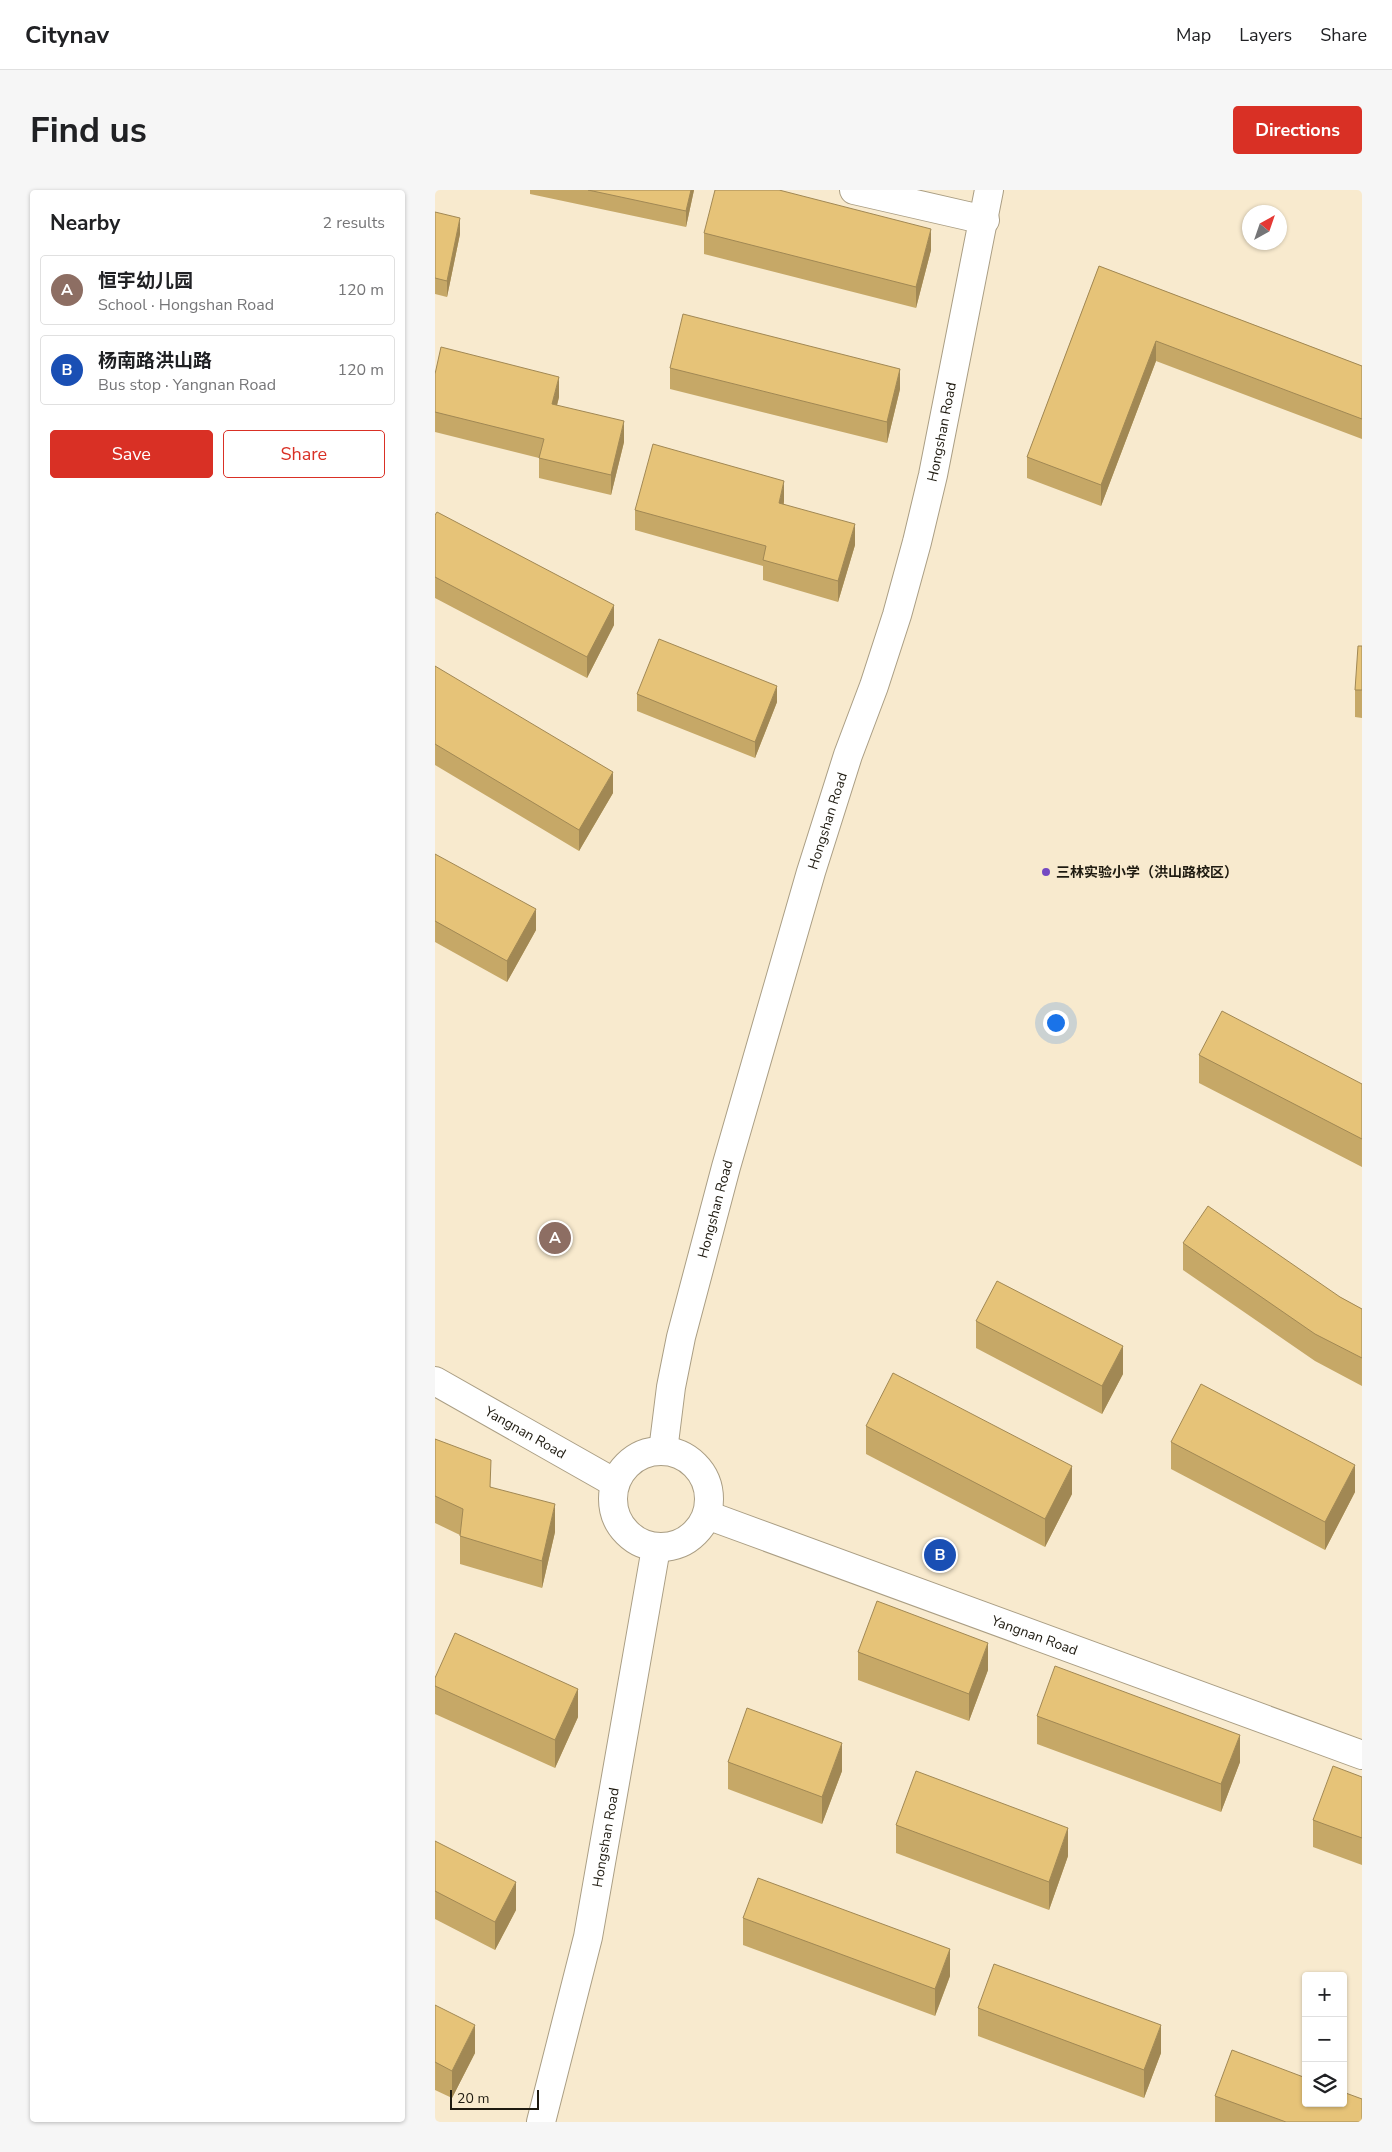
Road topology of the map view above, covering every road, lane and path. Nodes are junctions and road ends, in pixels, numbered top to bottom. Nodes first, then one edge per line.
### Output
1 (854, 190) edge
2 (989, 190) edge
3 (985, 220) junction
4 (435, 1381) edge
5 (663, 1451) junction
6 (615, 1483) junction
7 (707, 1515) junction
8 (656, 1548) junction
9 (1362, 1755) edge
10 (541, 2122) edge

1 - 3 street
2 - 3 street, Hongshan Road
3 - 5 street, Hongshan Road
4 - 6 street, Yangnan Road
5 - 6 street
5 - 7 street
6 - 8 street
7 - 8 street
7 - 9 street, Yangnan Road
8 - 10 street, Hongshan Road

